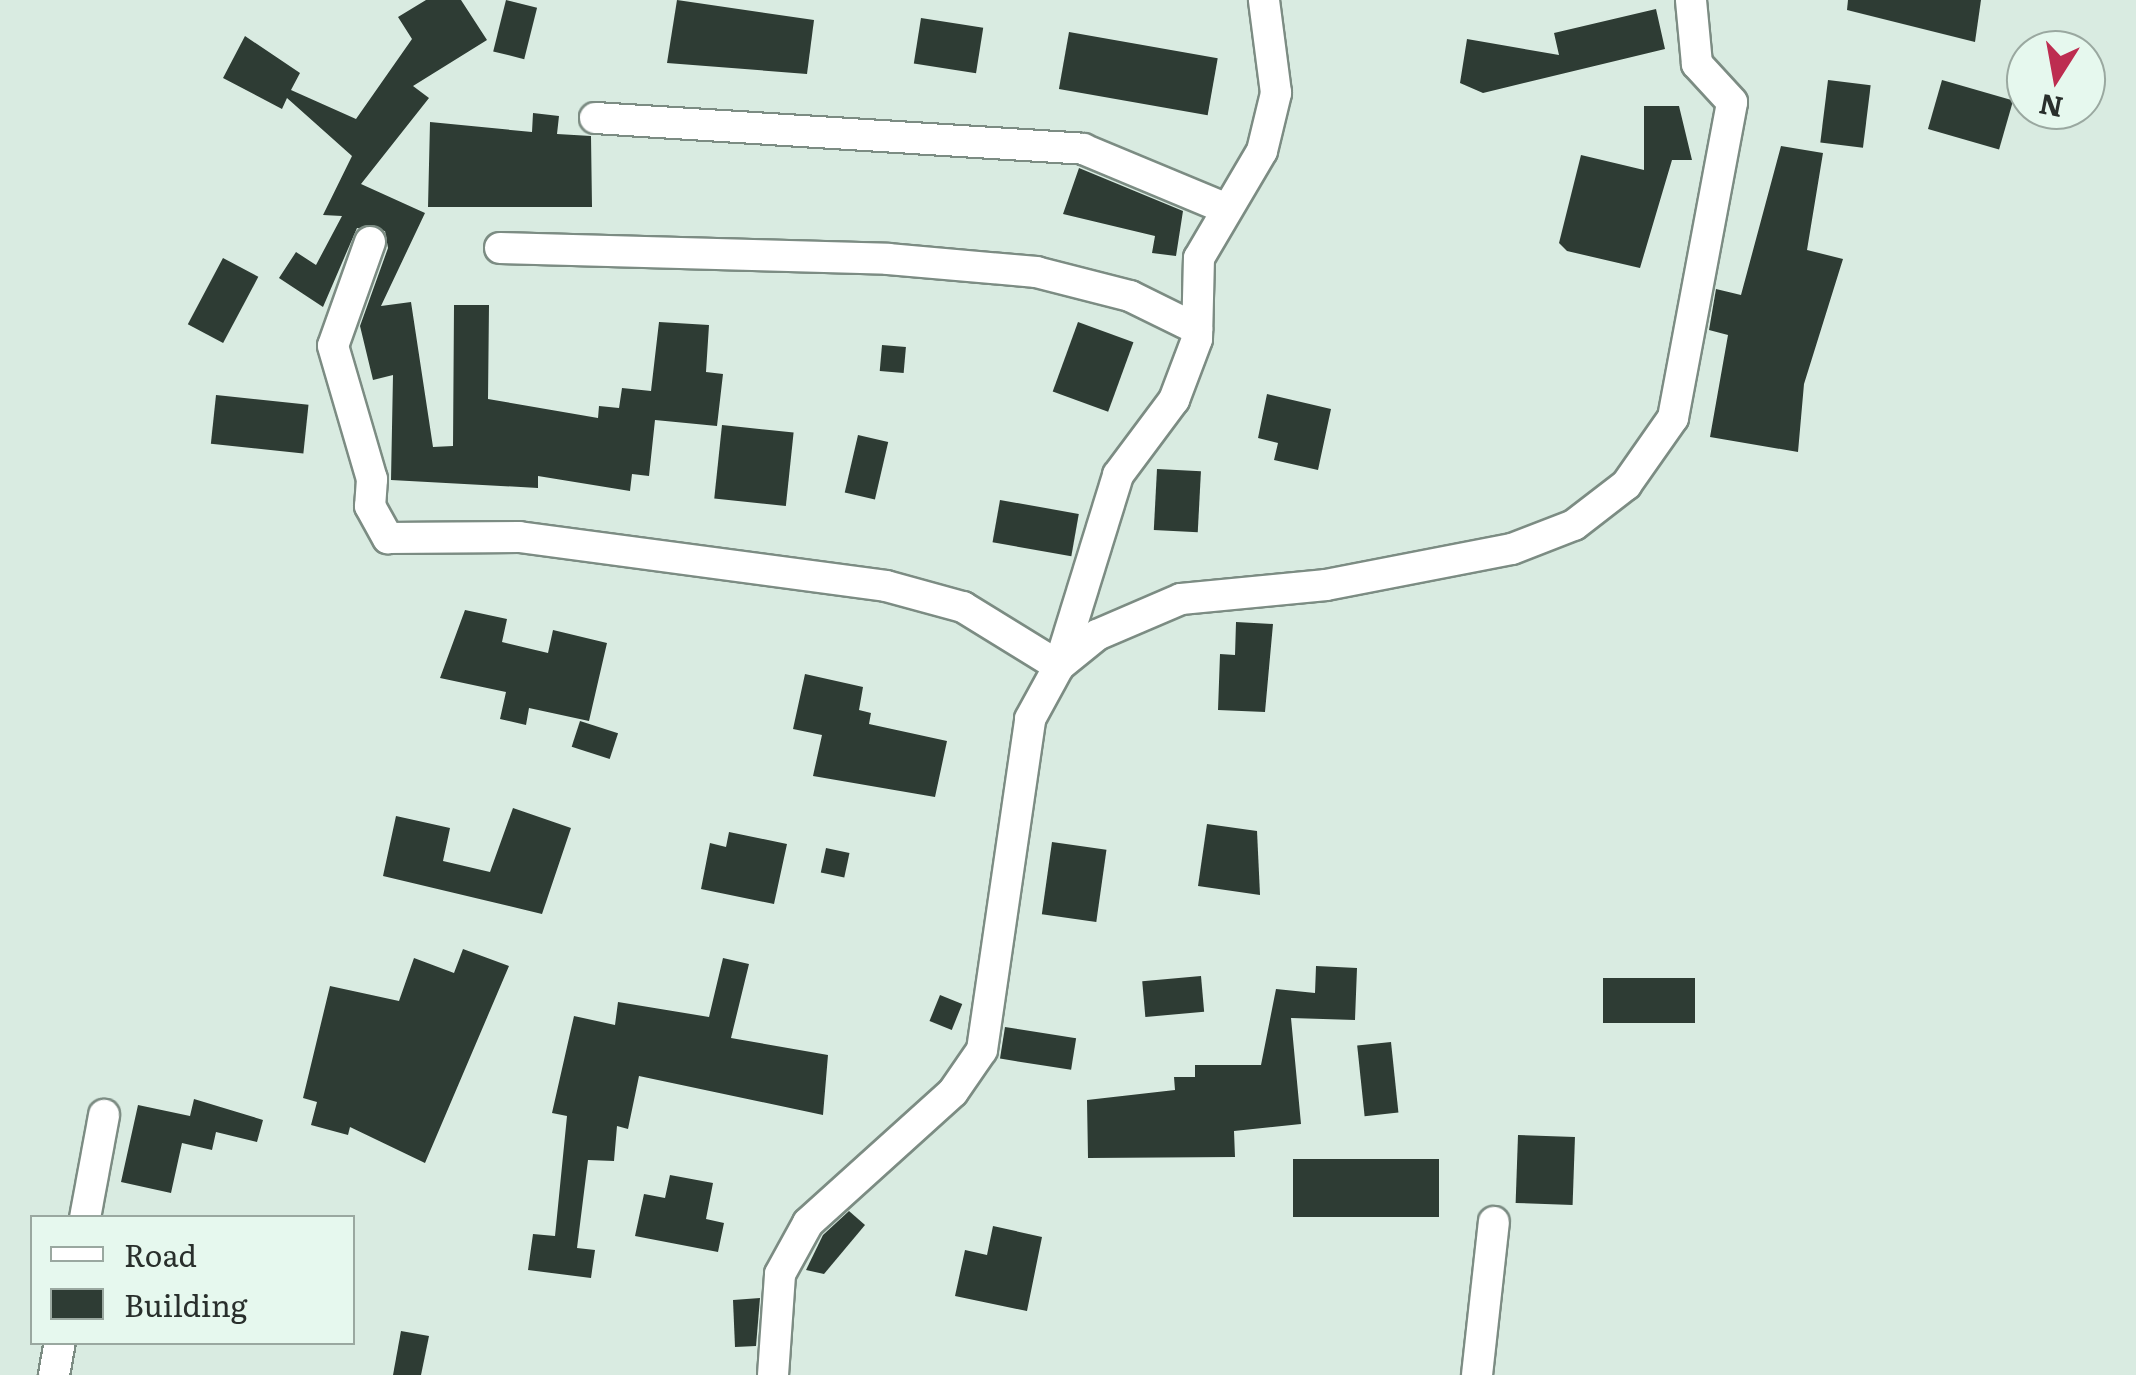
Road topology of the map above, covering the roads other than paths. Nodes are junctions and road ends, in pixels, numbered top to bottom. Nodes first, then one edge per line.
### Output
1 (1264, 0) edge
2 (1691, 0) edge
3 (595, 118) dead end
4 (1222, 207) junction
5 (370, 242) dead end
6 (500, 248) dead end
7 (1197, 328) junction
8 (1059, 666) junction
9 (104, 1116) dead end
10 (85, 1215) edge
11 (1494, 1222) dead end
12 (59, 1345) edge
13 (54, 1375) edge
14 (773, 1375) edge
15 (1477, 1375) edge

1 - 4 street
2 - 8 street
3 - 4 street
4 - 7 street
5 - 8 street
6 - 7 street
7 - 8 street
8 - 14 street
9 - 10 street
11 - 15 street
12 - 13 street

